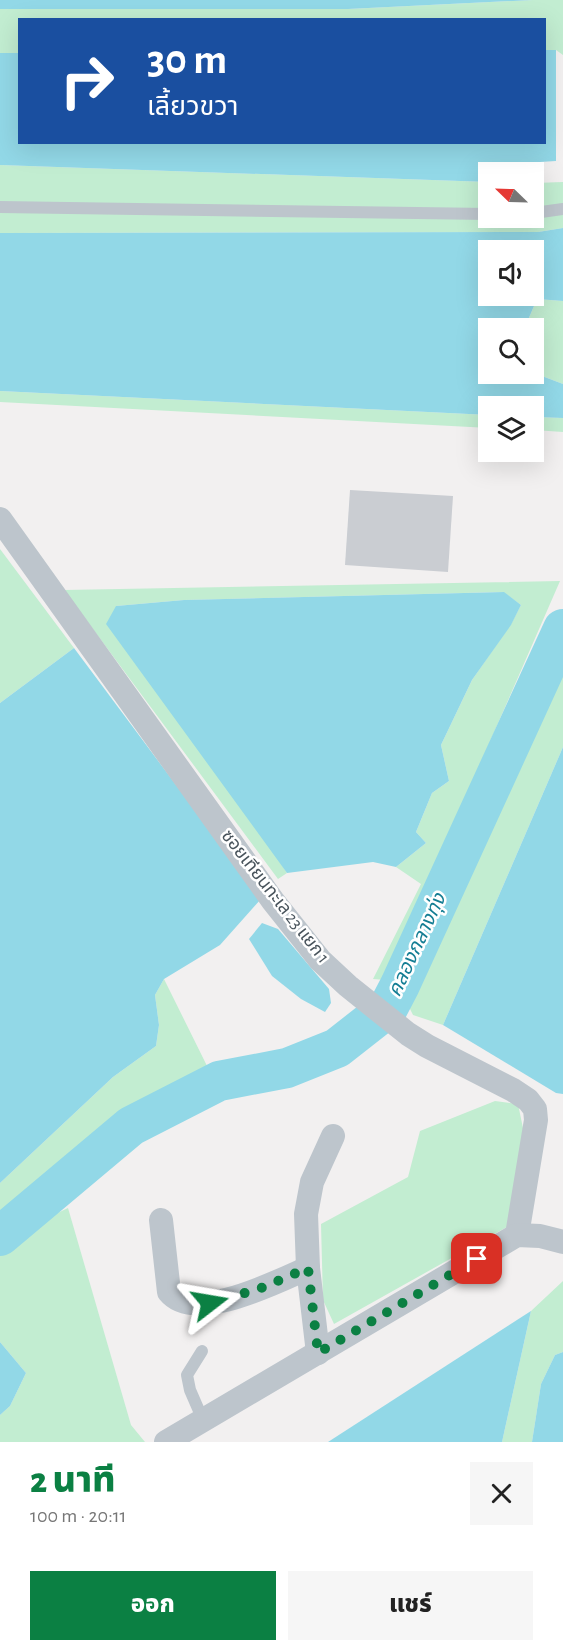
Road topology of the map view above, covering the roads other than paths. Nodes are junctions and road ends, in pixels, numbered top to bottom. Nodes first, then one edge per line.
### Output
1 (0, 207) edge
2 (563, 209) edge
3 (544, 212) edge
4 (478, 214) edge
5 (0, 519) edge
6 (333, 1136) dead end
7 (161, 1220) dead end
8 (517, 1235) junction
9 (563, 1242) edge
10 (308, 1268) junction
11 (202, 1351) dead end
12 (318, 1353) junction
13 (203, 1420) junction
14 (166, 1442) edge

1 - 4 lane
2 - 3 lane
5 - 8 street, ซอยเทียนทะเล 23 แยก 1
6 - 10 street
7 - 10 street
8 - 9 street
8 - 12 street
10 - 12 street
11 - 13 lane
12 - 13 street
13 - 14 street

